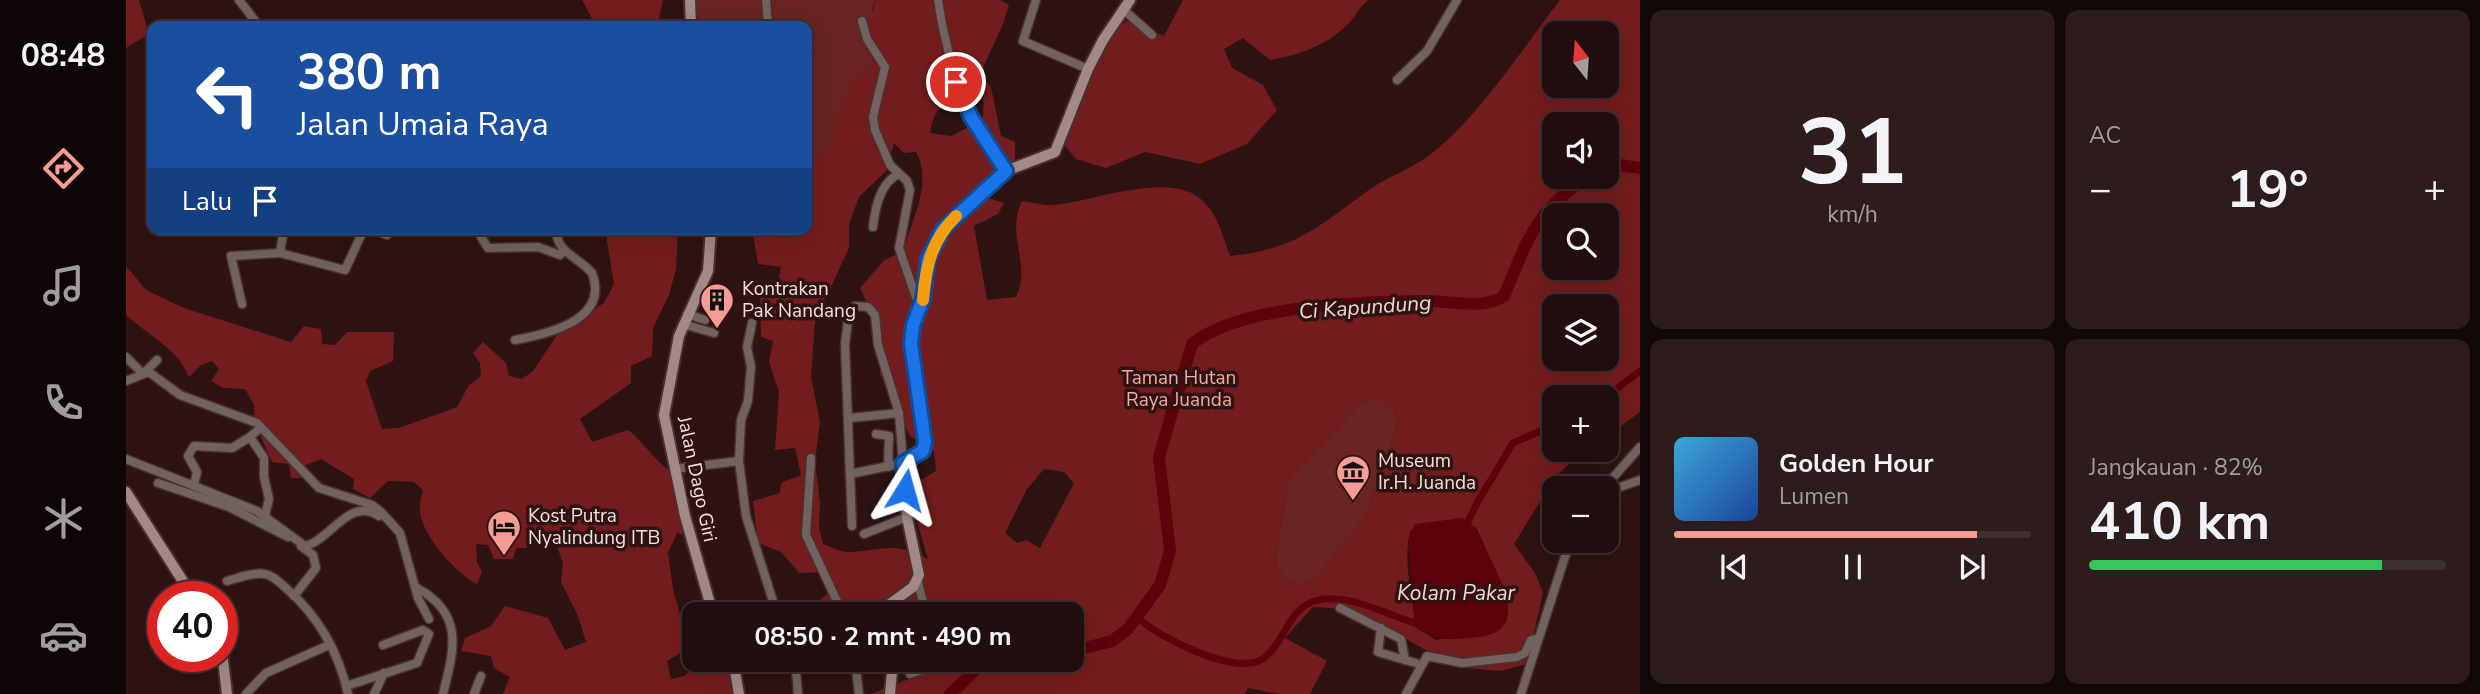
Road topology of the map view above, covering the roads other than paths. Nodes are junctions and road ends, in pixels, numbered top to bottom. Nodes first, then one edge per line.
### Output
1 (239, 0) edge
2 (690, 0) edge
3 (766, 0) edge
4 (938, 0) edge
5 (1037, 0) edge
6 (1457, 0) edge
7 (1127, 5) edge
8 (255, 21) edge
9 (691, 21) edge
10 (768, 21) edge
11 (862, 21) dead end
12 (1152, 35) dead end
13 (1088, 69) junction
14 (1397, 80) dead end
15 (1006, 171) junction
16 (899, 174) junction
17 (873, 227) dead end
18 (283, 235) edge
19 (361, 235) edge
20 (481, 235) edge
21 (557, 235) edge
22 (711, 235) edge
23 (564, 251) junction
24 (280, 253) junction
25 (242, 304) dead end
26 (920, 309) junction
27 (685, 319) junction
28 (705, 320) dead end
29 (752, 323) dead end
30 (714, 333) dead end
31 (515, 340) dead end
32 (126, 357) edge
33 (157, 360) dead end
34 (143, 373) junction
35 (126, 381) edge
36 (898, 413) junction
37 (850, 418) junction
38 (261, 427) junction
39 (876, 434) dead end
40 (250, 437) junction
41 (1640, 447) edge
42 (811, 458) dead end
43 (126, 459) edge
44 (739, 461) junction
45 (903, 463) junction
46 (888, 467) junction
47 (674, 469) junction
48 (850, 474) junction
49 (1616, 476) edge
50 (1640, 480) edge
51 (158, 483) dead end
52 (194, 485) junction
53 (1619, 486) edge
54 (126, 492) edge
55 (129, 504) edge
56 (265, 515) junction
57 (907, 517) junction
58 (390, 524) junction
59 (852, 526) dead end
60 (864, 534) dead end
61 (1566, 553) edge
62 (183, 581) edge
63 (227, 581) dead end
64 (918, 582) junction
65 (417, 588) junction
66 (294, 596) junction
67 (709, 602) edge
68 (773, 602) edge
69 (837, 602) edge
70 (892, 602) edge
71 (923, 602) edge
72 (1340, 608) dead end
73 (429, 619) dead end
74 (1381, 628) junction
75 (1538, 639) junction
76 (329, 645) junction
77 (383, 645) dead end
78 (1405, 660) junction
79 (1416, 663) dead end
80 (224, 672) edge
81 (735, 672) edge
82 (794, 672) edge
83 (856, 672) edge
84 (892, 672) edge
85 (916, 672) edge
86 (384, 673) junction
87 (910, 674) dead end
88 (481, 676) dead end
89 (347, 690) edge
90 (227, 694) edge
91 (246, 694) edge
92 (374, 694) edge
93 (443, 694) edge
94 (474, 694) edge
95 (739, 694) edge
96 (798, 694) edge
97 (859, 694) edge
98 (890, 694) edge
99 (1406, 694) edge
100 (1521, 694) edge

1 - 8 street
2 - 9 street
3 - 10 street
4 - 15 street
5 - 13 street
6 - 14 street
7 - 12 street
7 - 13 street
11 - 16 street
13 - 15 street
15 - 26 street
16 - 17 street
16 - 26 street
18 - 24 street
19 - 24 street
20 - 23 street
21 - 23 street
22 - 27 street, Jalan Dago Giri
23 - 31 street
24 - 25 street
26 - 45 street
27 - 28 street
27 - 30 street
27 - 47 street, Jalan Dago Giri
29 - 44 street
32 - 34 street
33 - 34 street
34 - 35 street
34 - 38 street
36 - 37 street
36 - 37 street
36 - 45 street
37 - 48 street
38 - 40 street
38 - 58 street
39 - 46 street
40 - 52 street
40 - 56 street
41 - 49 street
42 - 69 street
43 - 52 street
44 - 47 street
44 - 68 street
45 - 46 street
45 - 57 street
46 - 48 street
47 - 67 street, Jalan Dago Giri
48 - 59 street
50 - 53 street
51 - 66 street
52 - 56 street
54 - 55 street
55 - 62 street
56 - 58 street
57 - 60 street
57 - 64 street
58 - 65 street
61 - 75 street
63 - 66 street
64 - 70 street
64 - 71 street
65 - 73 street
65 - 93 street
66 - 76 street
72 - 74 street
74 - 78 street
74 - 78 street
75 - 99 street
75 - 100 street
76 - 89 street
76 - 91 street
77 - 86 street
78 - 79 street
80 - 90 street
81 - 95 street
82 - 96 street
83 - 97 street
84 - 98 street
85 - 87 street
86 - 89 street
86 - 92 street
88 - 94 street

